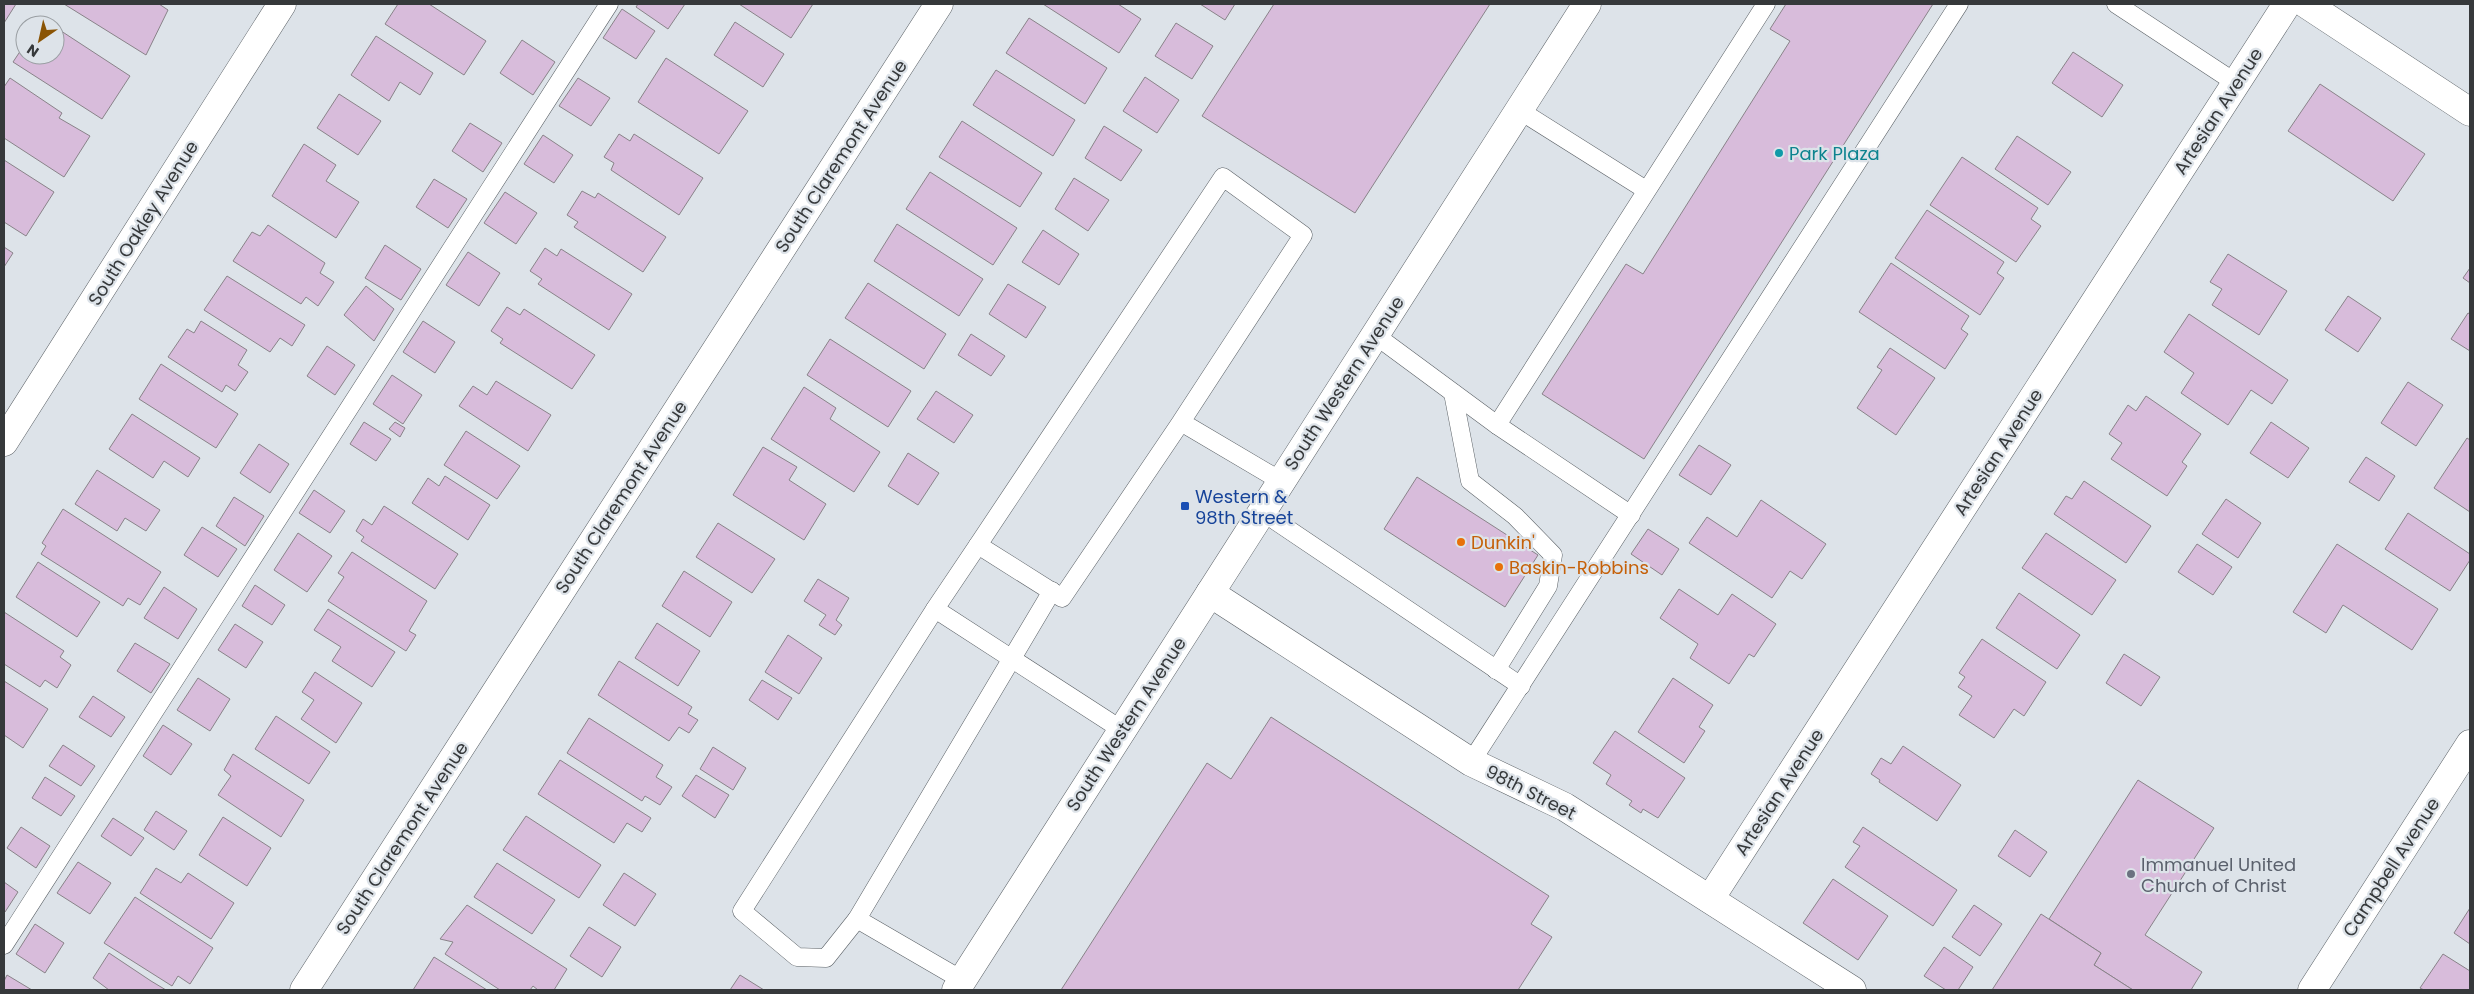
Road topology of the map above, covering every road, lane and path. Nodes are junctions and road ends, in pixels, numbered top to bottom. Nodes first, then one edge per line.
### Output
1 (282, 4) edge
2 (610, 4) edge
3 (939, 4) edge
4 (1587, 4) edge
5 (1766, 4) edge
6 (1959, 4) edge
7 (2116, 4) edge
8 (2287, 4) edge
9 (2306, 4) edge
10 (2236, 83) junction
11 (1519, 110) junction
12 (2470, 112) edge
13 (1646, 190) junction
14 (1375, 336) junction
15 (1454, 393) junction
16 (1181, 422) junction
17 (1496, 425) junction
18 (4, 442) edge
19 (1281, 481) junction
20 (1262, 511) junction
21 (1631, 515) junction
22 (978, 545) junction
23 (1052, 591) junction
24 (1210, 593) junction
25 (935, 609) junction
26 (1012, 658) junction
27 (1496, 670) junction
28 (1521, 686) junction
29 (1122, 730) junction
30 (2470, 744) edge
31 (1471, 762) junction
32 (1710, 899) junction
33 (857, 919) junction
34 (4, 945) edge
35 (959, 985) edge
36 (304, 990) edge
37 (1852, 990) edge
38 (2312, 990) edge

1 - 18 street, South Oakley Avenue
2 - 34 lane
3 - 36 street, South Claremont Avenue
4 - 11 street, South Western Avenue
5 - 13 lane
6 - 21 lane
7 - 10 lane
8 - 10 street, Artesian Avenue
9 - 12 street
10 - 32 street, Artesian Avenue
11 - 13 lane
11 - 14 street, South Western Avenue
13 - 17 lane
14 - 15 lane
14 - 19 street, South Western Avenue
15 - 17 lane
15 - 27 lane
16 - 19 lane
16 - 22 lane
16 - 23 lane
17 - 21 lane
19 - 20 street, South Western Avenue
20 - 24 street, South Western Avenue
20 - 27 lane
21 - 28 lane
22 - 23 lane
22 - 25 lane
23 - 26 lane
24 - 29 street, South Western Avenue
24 - 31 street, 98th Street
25 - 26 lane
25 - 33 lane
26 - 29 lane
26 - 33 lane
27 - 28 lane
28 - 31 lane
29 - 35 street, South Western Avenue
30 - 38 street, Campbell Avenue
31 - 32 street, 98th Street
32 - 37 street, 98th Street
33 - 35 lane

